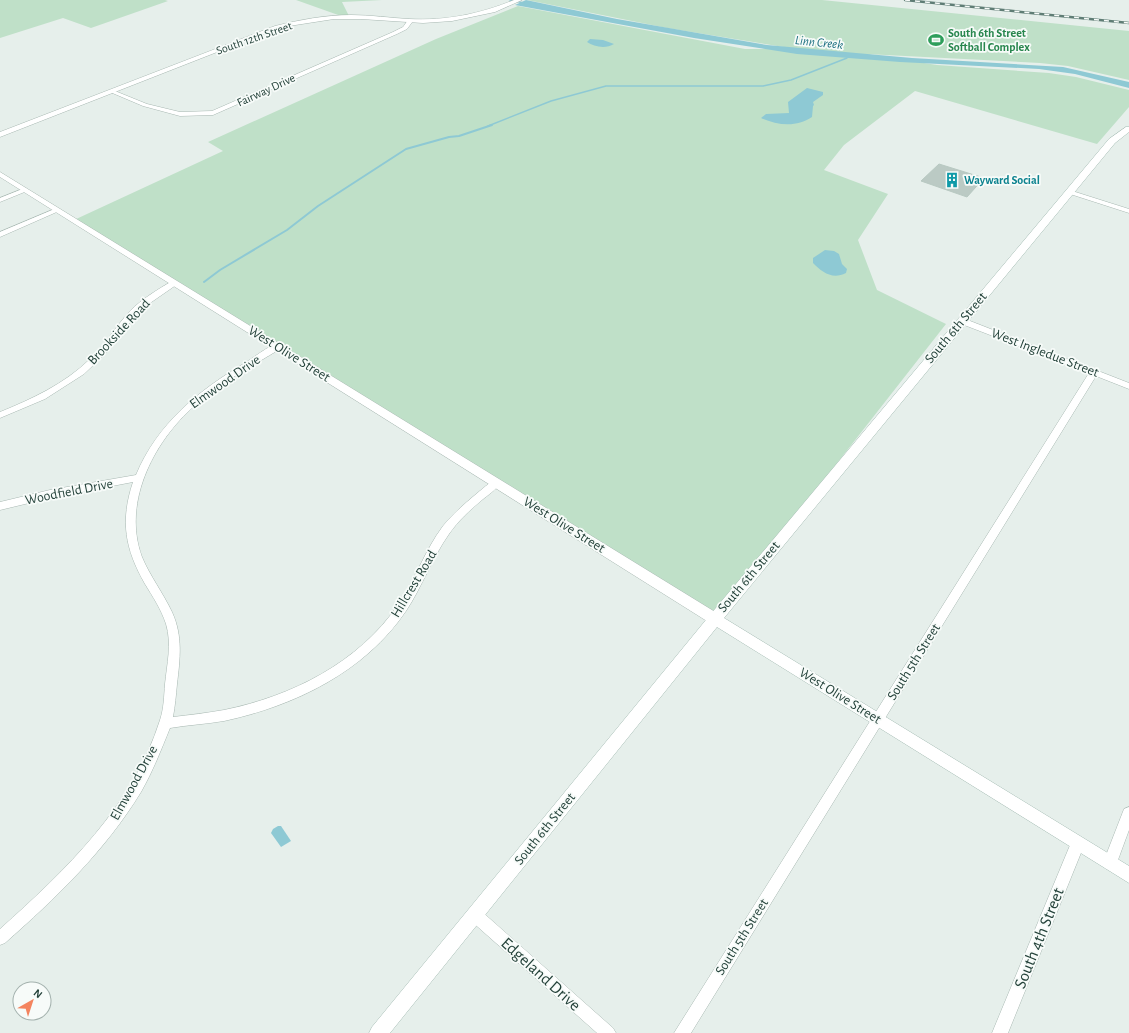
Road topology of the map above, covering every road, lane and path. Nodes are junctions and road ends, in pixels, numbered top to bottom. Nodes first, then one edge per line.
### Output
1 (519, 0) edge
2 (410, 21) junction
3 (113, 92) junction
4 (1129, 129) edge
5 (0, 135) edge
6 (0, 174) edge
7 (25, 190) junction
8 (1069, 192) junction
9 (0, 200) edge
10 (57, 210) junction
11 (1129, 211) edge
12 (0, 235) edge
13 (175, 283) junction
14 (962, 321) junction
15 (277, 347) junction
16 (1094, 372) junction
17 (1129, 386) edge
18 (0, 415) edge
19 (138, 478) junction
20 (495, 483) junction
21 (0, 506) edge
22 (715, 619) junction
23 (878, 719) junction
24 (165, 723) junction
25 (1129, 813) edge
26 (1078, 843) junction
27 (1110, 863) junction
28 (1129, 875) edge
29 (475, 915) junction
30 (0, 938) edge
31 (378, 1033) edge
32 (608, 1033) edge
33 (682, 1033) edge
34 (1000, 1033) edge

1 - 2 street, South 12th Street
2 - 3 street, South 12th Street
2 - 3 street, Fairway Drive
3 - 5 street, South 12th Street
4 - 8 street, South 6th Street
6 - 7 street, West Olive Street
7 - 9 street
7 - 10 street, West Olive Street
8 - 11 street
8 - 14 street, South 6th Street
10 - 12 street
10 - 13 street, West Olive Street
13 - 15 street, West Olive Street
13 - 18 street, Brookside Road
14 - 16 street, West Ingledue Street
14 - 22 street, South 6th Street
15 - 19 street, Elmwood Drive
15 - 20 street, West Olive Street
16 - 17 street, West Ingledue Street
16 - 23 street, South 5th Street
19 - 21 street, Woodfield Drive
19 - 24 street, Elmwood Drive
20 - 22 street, West Olive Street
20 - 24 street, Hillcrest Road
22 - 23 street, West Olive Street
22 - 29 street, South 6th Street
23 - 26 street, West Olive Street
23 - 33 street, South 5th Street
24 - 30 street, Elmwood Drive
25 - 27 street
26 - 27 street, West Olive Street
26 - 34 street, South 4th Street
27 - 28 street, West Olive Street
29 - 31 street, South 6th Street
29 - 32 street, Edgeland Drive

